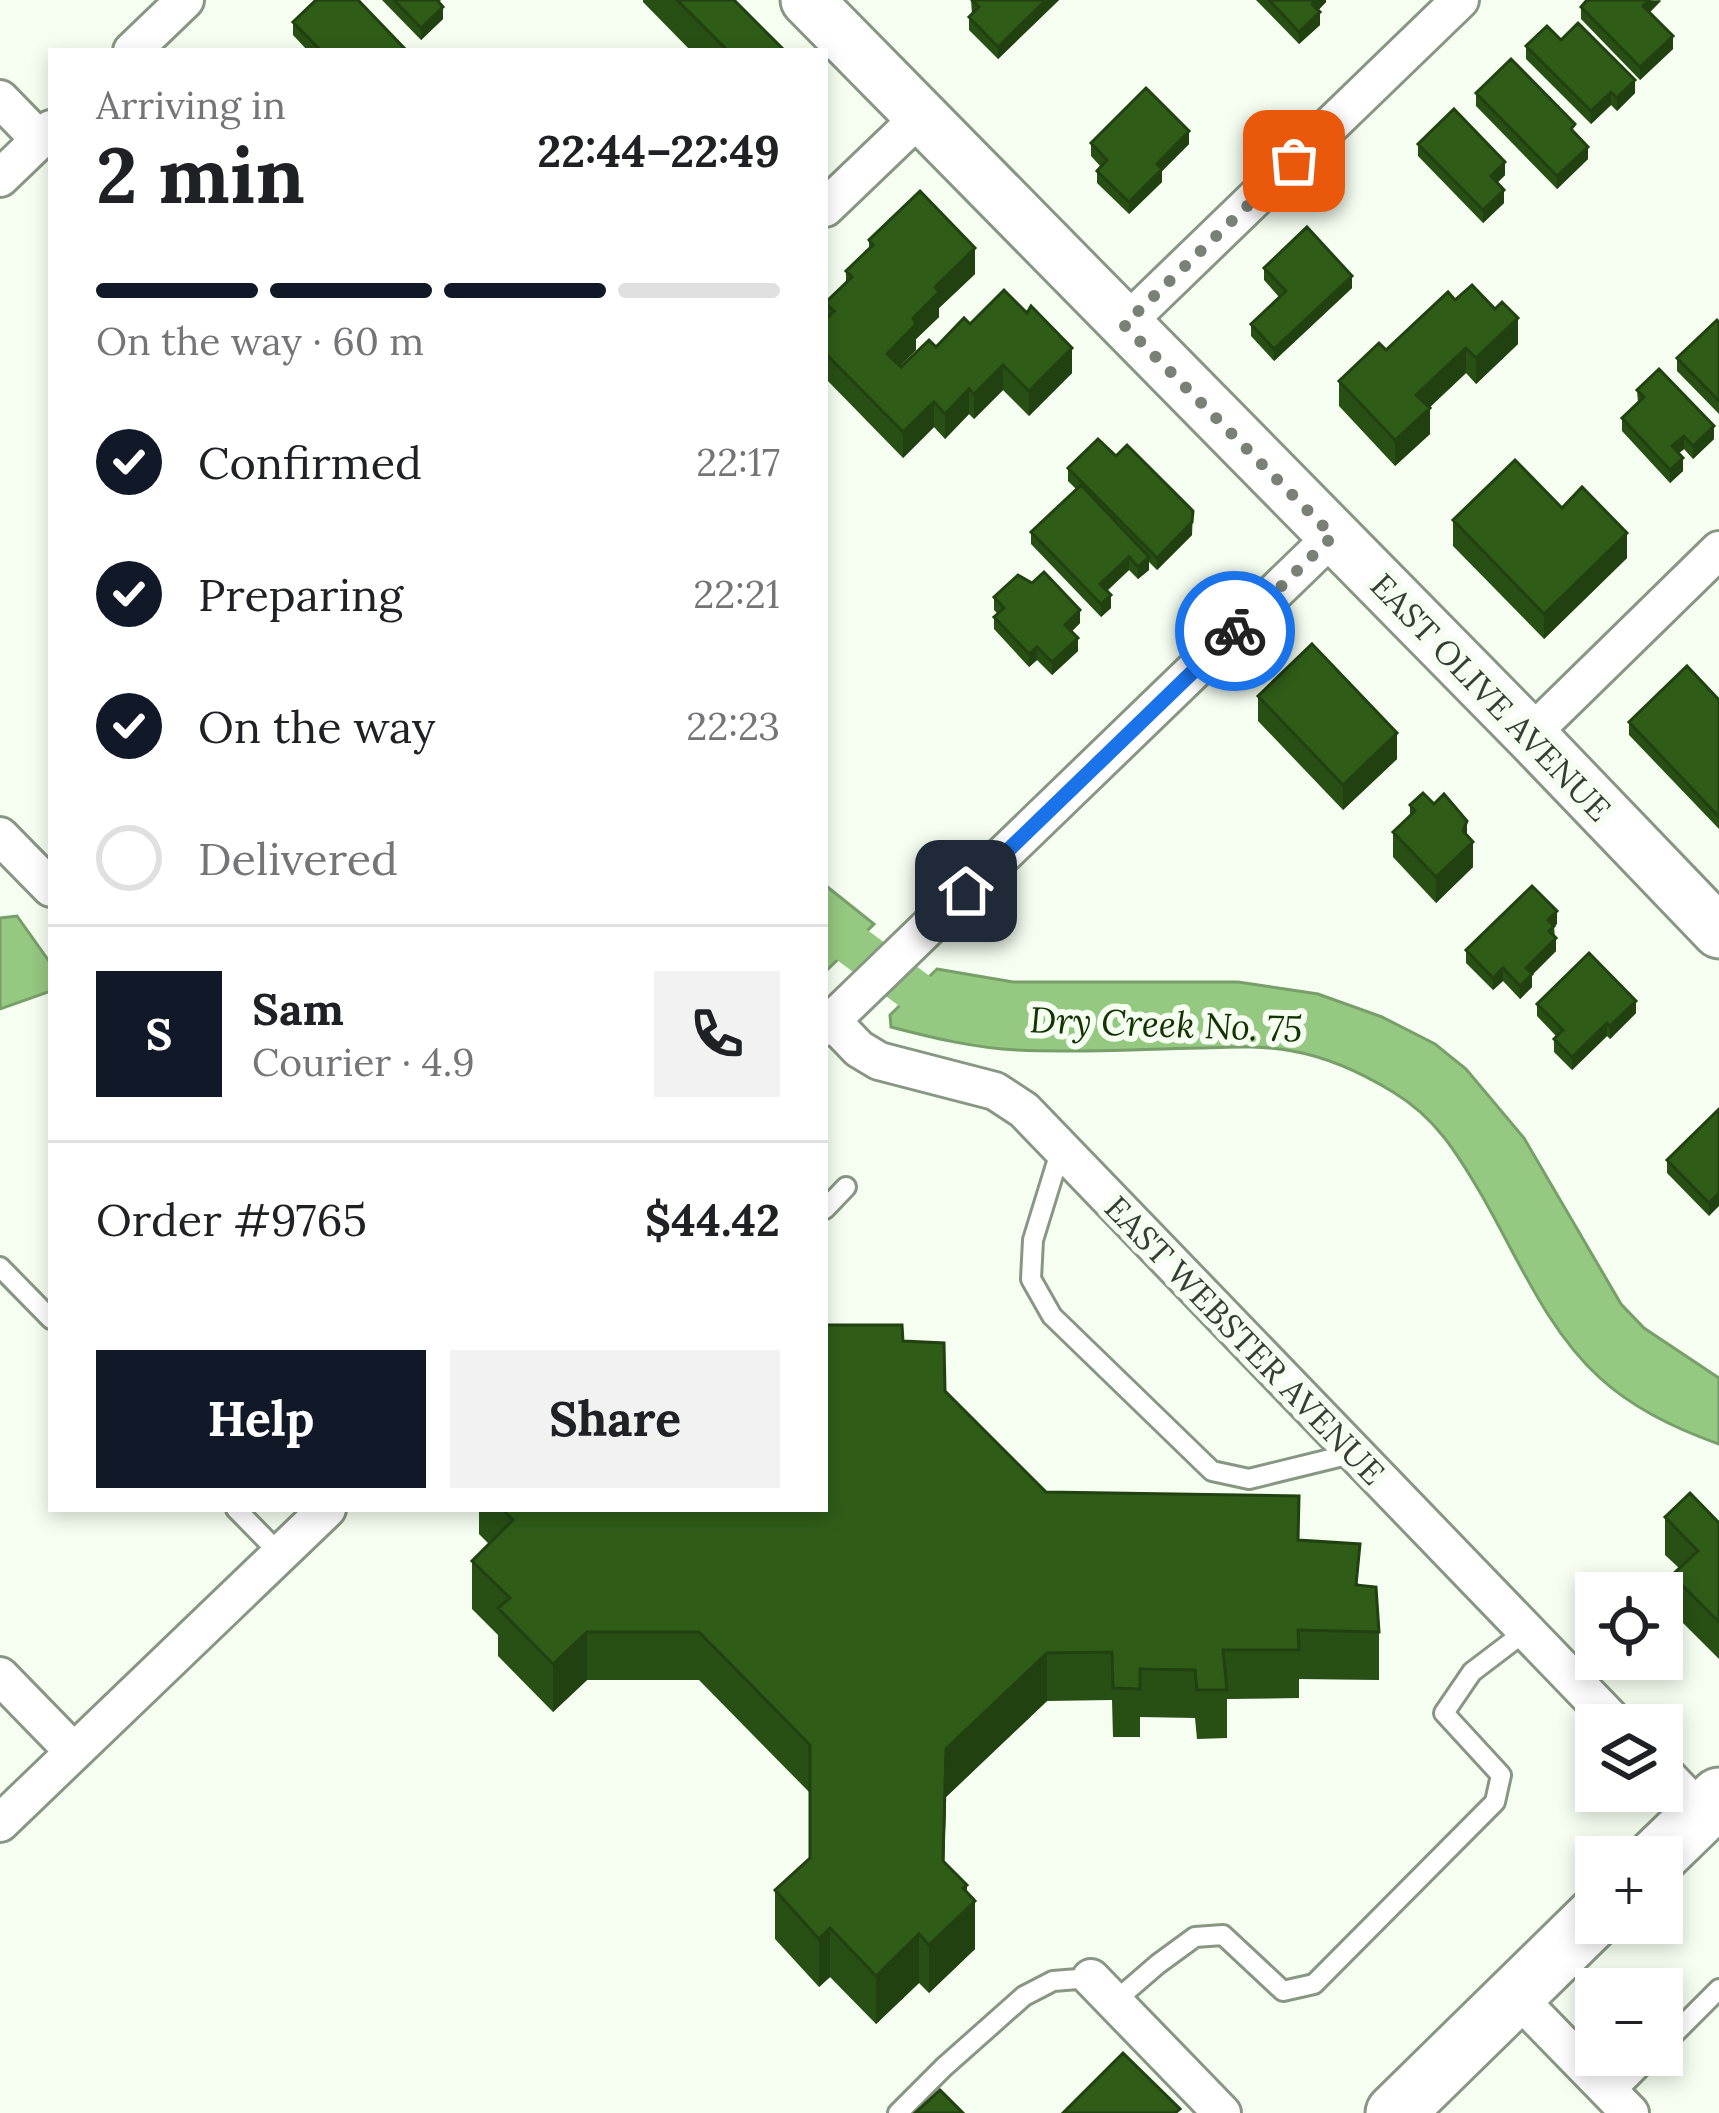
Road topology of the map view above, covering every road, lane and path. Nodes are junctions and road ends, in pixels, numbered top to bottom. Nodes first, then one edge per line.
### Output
1 (185, 0) edge
2 (807, 0) edge
3 (1460, 0) edge
4 (135, 48) edge
5 (0, 99) edge
6 (922, 116) junction
7 (45, 134) edge
8 (0, 178) edge
9 (828, 205) edge
10 (1124, 325) junction
11 (1333, 536) junction
12 (1719, 550) edge
13 (1530, 735) junction
14 (0, 836) edge
15 (48, 885) edge
16 (1719, 932) edge
17 (828, 1024) edge
18 (1061, 1149) junction
19 (846, 1186) dead end
20 (828, 1206) edge
21 (0, 1267) edge
22 (48, 1316) edge
23 (1355, 1454) junction
24 (239, 1512) edge
25 (324, 1512) edge
26 (281, 1555) junction
27 (1526, 1631) junction
28 (0, 1676) edge
29 (1597, 1704) edge
30 (73, 1751) junction
31 (1683, 1786) edge
32 (1711, 1805) edge
33 (0, 1823) edge
34 (1679, 1836) edge
35 (1575, 1936) edge
36 (1719, 1989) edge
37 (1103, 1990) junction
38 (1515, 1995) junction
39 (1683, 2025) edge
40 (1640, 2076) edge
41 (1622, 2104) edge
42 (898, 2113) edge
43 (1222, 2113) edge
44 (1395, 2113) edge

1 - 4 street
2 - 6 main road, EAST OLIVE AVENUE
3 - 10 street
5 - 7 street
6 - 9 street
6 - 10 main road, EAST OLIVE AVENUE
7 - 8 street
10 - 11 main road, EAST OLIVE AVENUE
11 - 13 main road, EAST OLIVE AVENUE
11 - 17 street
12 - 13 street
13 - 16 main road, EAST OLIVE AVENUE
14 - 15 street
17 - 18 street, EAST WEBSTER AVENUE
18 - 23 street, EAST WEBSTER AVENUE
18 - 23 lane
19 - 20 lane
21 - 22 lane
23 - 27 street, EAST WEBSTER AVENUE
24 - 26 lane
25 - 26 street
26 - 30 street
27 - 29 street, EAST WEBSTER AVENUE
27 - 37 lane
28 - 30 street
30 - 33 street
31 - 32 street
32 - 34 main road
35 - 38 main road
36 - 39 lane
37 - 42 lane
37 - 43 street
38 - 41 street
38 - 44 main road
40 - 41 lane

